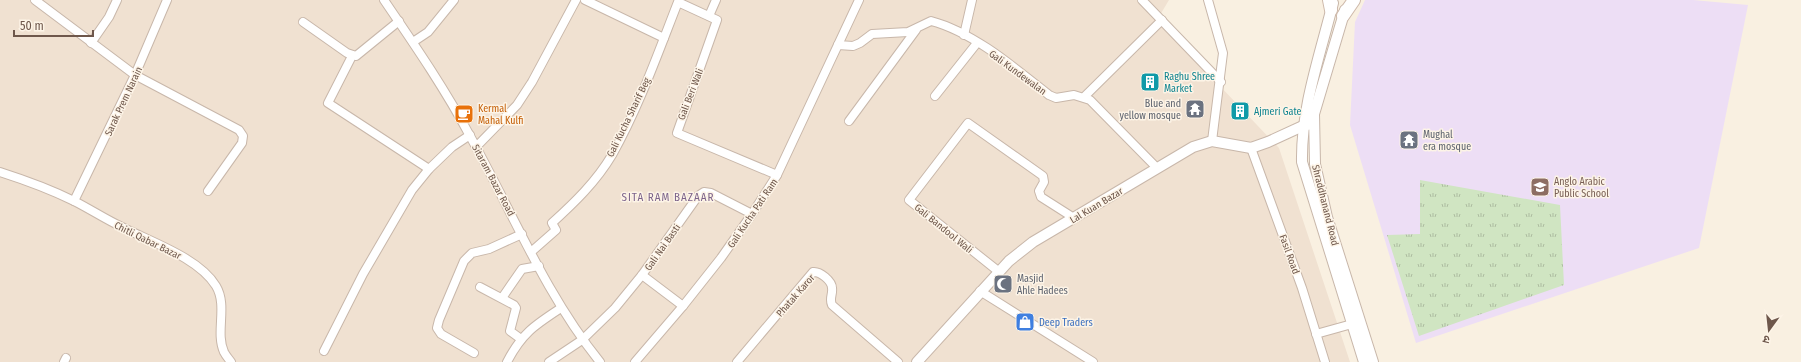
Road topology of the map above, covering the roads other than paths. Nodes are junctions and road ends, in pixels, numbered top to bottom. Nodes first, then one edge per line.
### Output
1 (35, 0) edge
2 (117, 0) edge
3 (166, 0) edge
4 (384, 0) edge
5 (454, 0) edge
6 (576, 0) edge
7 (585, 0) edge
8 (716, 0) edge
9 (859, 0) edge
10 (972, 0) edge
11 (1142, 0) edge
12 (1208, 0) edge
13 (1348, 0) edge
14 (1354, 0) edge
15 (677, 1) edge
16 (1331, 3) edge
17 (709, 16) junction
18 (1343, 16) junction
19 (717, 20) joint
20 (1162, 20) junction
21 (399, 21) junction
22 (303, 22) dead end
23 (916, 30) junction
24 (964, 35) junction
25 (664, 38) junction
26 (91, 42) junction
27 (413, 42) junction
28 (977, 43) junction
29 (838, 45) junction
30 (352, 56) junction
31 (136, 75) junction
32 (1221, 82) junction
33 (935, 96) dead end
34 (1084, 97) junction
35 (849, 121) dead end
36 (1310, 125) junction
37 (470, 135) junction
38 (1212, 141) junction
39 (476, 147) junction
40 (1251, 148) junction
41 (1157, 168) junction
42 (429, 169) junction
43 (0, 172) edge
44 (777, 175) junction
45 (208, 192) dead end
46 (74, 201) junction
47 (752, 214) junction
48 (1074, 218) junction
49 (522, 234) junction
50 (531, 252) junction
51 (539, 266) junction
52 (998, 271) junction
53 (642, 275) junction
54 (480, 287) dead end
55 (980, 291) junction
56 (502, 298) junction
57 (683, 306) junction
58 (561, 308) junction
59 (1352, 324) junction
60 (1316, 334) junction
61 (521, 339) junction
62 (582, 340) junction
63 (324, 351) dead end
64 (474, 353) dead end
65 (231, 362) edge
66 (507, 362) edge
67 (549, 362) edge
68 (600, 362) edge
69 (635, 362) edge
70 (738, 362) edge
71 (898, 362) edge
72 (917, 362) edge
73 (1093, 362) edge
74 (1325, 362) edge
75 (1364, 362) edge
76 (1373, 362) edge

1 - 26 street
2 - 26 street
3 - 31 street, Sarak Prem Narain
4 - 21 street, Sitaram Bazar Road
5 - 27 street
6 - 39 street
7 - 25 street
8 - 17 street
9 - 29 street, Gali Kucha Pati Ram
10 - 24 street
11 - 20 street
12 - 32 street
13 - 18 street, Shraddhanand Road
14 - 18 main road
15 - 17 street, Gali Kucha Sharif Beg
15 - 25 street, Gali Kucha Sharif Beg
16 - 36 street, Shraddhanand Road
17 - 19 street, Gali Kucha Sharif Beg
18 - 36 street, Shraddhanand Road
19 - 44 street, Gali Beri Wali
20 - 32 street
20 - 34 street
21 - 27 street, Sitaram Bazar Road
21 - 30 street
22 - 30 street
23 - 24 street, Gali Kundewalan
23 - 29 street, Gali Kundewalan
23 - 35 street
24 - 28 street, Gali Kundewalan
25 - 50 street, Gali Kucha Sharif Beg
26 - 31 street
27 - 37 street, Sitaram Bazar Road
28 - 33 street
28 - 34 street, Gali Kundewalan
29 - 44 street, Gali Kucha Pati Ram
30 - 42 street
31 - 45 street
31 - 46 street, Sarak Prem Narain
32 - 38 street
34 - 41 street
36 - 40 street
36 - 59 street, Shraddhanand Road
36 - 76 street, Shraddhanand Road
37 - 39 street, Sitaram Bazar Road
37 - 42 street
38 - 40 street, Lal Kuan Bazar
38 - 41 street, Lal Kuan Bazar
39 - 49 street, Sitaram Bazar Road
40 - 60 street, Fasil Road
41 - 48 street, Lal Kuan Bazar
42 - 63 street
43 - 46 street, Chitli Qabar Bazar
44 - 47 street, Gali Kucha Pati Ram
46 - 65 street, Chitli Qabar Bazar
47 - 53 street, Gali Nai Basti
47 - 57 street, Gali Kucha Pati Ram
48 - 52 street, Lal Kuan Bazar
48 - 52 street, Gali Bandool Wali
49 - 50 street, Sitaram Bazar Road
49 - 64 street
50 - 51 street, Sitaram Bazar Road
51 - 56 street
51 - 58 street, Sitaram Bazar Road
52 - 55 street, Lal Kuan Bazar
53 - 57 street
53 - 62 street, Gali Nai Basti
54 - 56 street
55 - 72 street, Lal Kuan Bazar
55 - 73 street
56 - 61 street
57 - 69 street, Gali Kucha Pati Ram
58 - 61 street
58 - 62 street, Sitaram Bazar Road
59 - 60 street
59 - 75 street, Shraddhanand Road
60 - 74 street, Fasil Road
61 - 66 street
62 - 67 street, Gali Nai Basti
62 - 68 street, Sitaram Bazar Road
70 - 71 street, Phatak Karor

